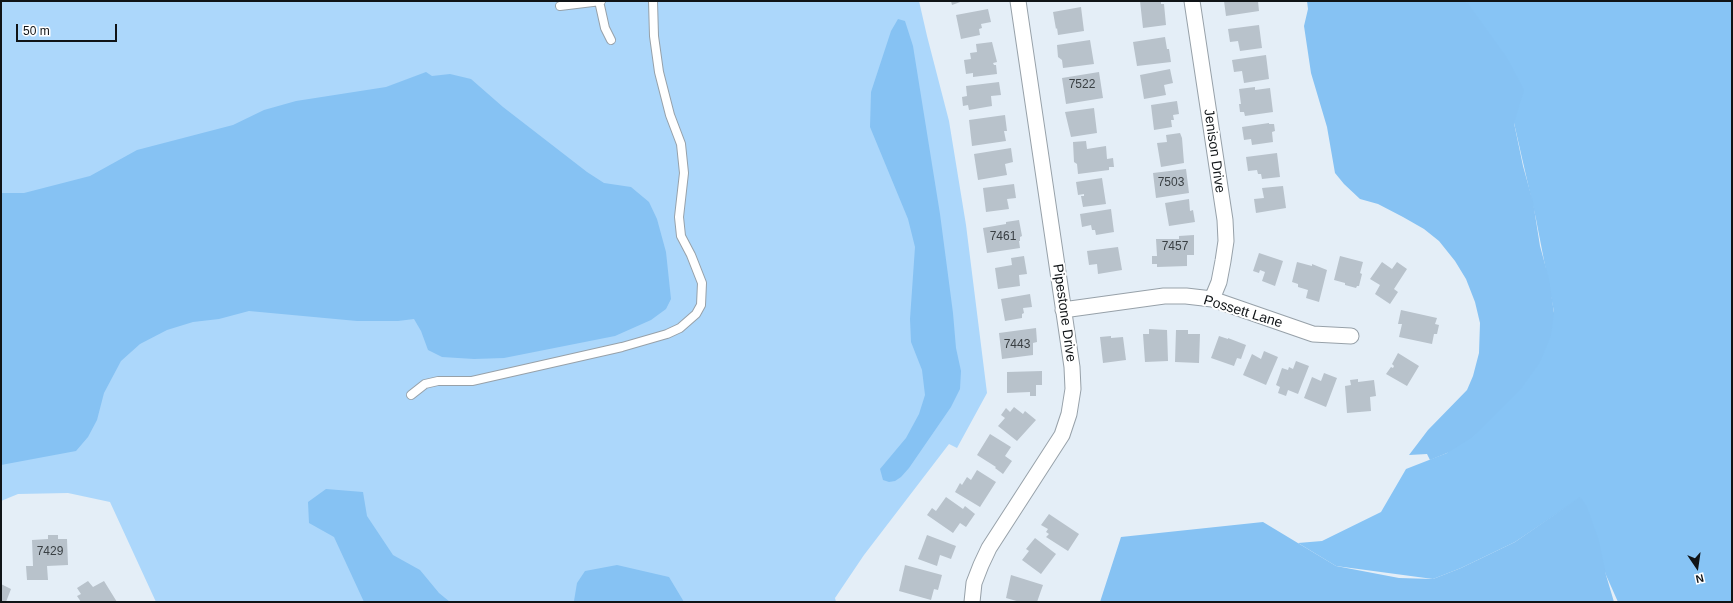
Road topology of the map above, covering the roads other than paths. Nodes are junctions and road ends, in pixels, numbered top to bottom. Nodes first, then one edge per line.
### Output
1 (600, 1) edge
2 (653, 1) edge
3 (1018, 1) edge
4 (1192, 1) edge
5 (560, 6) dead end
6 (611, 40) dead end
7 (1212, 299) junction
8 (1063, 310) junction
9 (1351, 336) dead end
10 (411, 394) dead end
11 (972, 602) edge

1 - 5 lane
1 - 6 lane
2 - 10 lane
3 - 8 street, Pipestone Drive
4 - 7 street, Jenison Drive
7 - 8 street, Possett Lane
7 - 9 street, Possett Lane
8 - 11 street, Pipestone Drive

